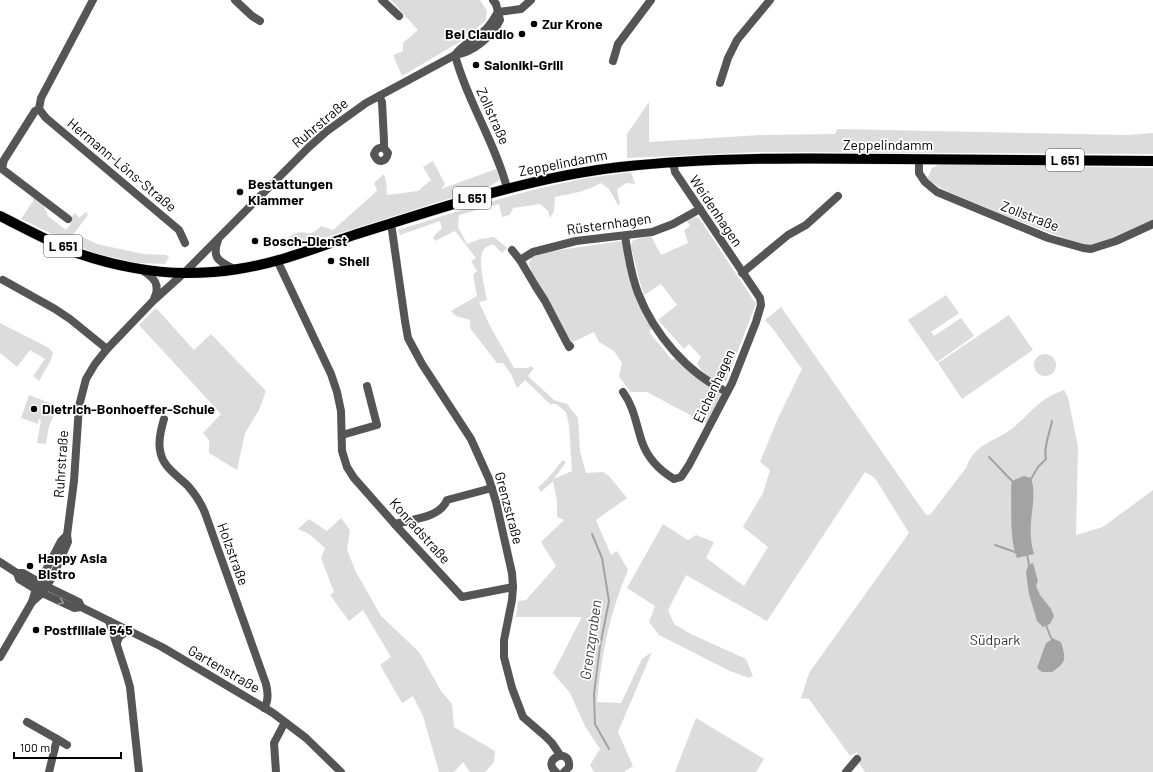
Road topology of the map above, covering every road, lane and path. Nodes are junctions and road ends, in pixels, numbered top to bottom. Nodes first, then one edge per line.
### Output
1 (93, 0) edge
2 (235, 0) edge
3 (382, 0) edge
4 (494, 0) edge
5 (531, 0) edge
6 (651, 0) edge
7 (770, 0) edge
8 (498, 12) junction
9 (399, 16) dead end
10 (260, 20) dead end
11 (455, 55) junction
12 (613, 61) dead end
13 (720, 83) dead end
14 (379, 96) junction
15 (39, 109) junction
16 (384, 148) dead end
17 (919, 159) junction
18 (1153, 160) edge
19 (673, 162) junction
20 (508, 188) junction
21 (838, 196) dead end
22 (700, 209) junction
23 (0, 216) edge
24 (68, 219) dead end
25 (391, 223) junction
26 (1153, 224) edge
27 (625, 236) junction
28 (220, 237) junction
29 (185, 243) dead end
30 (512, 250) dead end
31 (277, 260) junction
32 (520, 260) junction
33 (140, 268) junction
34 (236, 270) junction
35 (184, 273) junction
36 (742, 273) junction
37 (3, 280) dead end
38 (153, 301) junction
39 (761, 303) joint
40 (570, 346) dead end
41 (107, 349) junction
42 (367, 386) dead end
43 (623, 392) dead end
44 (728, 392) junction
45 (164, 419) dead end
46 (342, 434) junction
47 (492, 488) junction
48 (395, 524) junction
49 (0, 562) edge
50 (514, 587) junction
51 (41, 588) junction
52 (109, 621) junction
53 (128, 630) junction
54 (117, 643) junction
55 (0, 657) edge
56 (264, 708) junction
57 (27, 722) dead end
58 (285, 722) junction
59 (57, 739) junction
60 (67, 745) dead end
61 (560, 755) junction
62 (857, 759) dead end
63 (49, 772) edge
64 (139, 772) edge
65 (276, 772) edge
66 (341, 772) edge
67 (556, 772) edge
68 (564, 772) edge
69 (846, 772) edge

1 - 15 street
2 - 10 street
3 - 9 street
4 - 8 street
5 - 8 street
6 - 12 street
7 - 13 street
8 - 11 street, Ruhrstraße
11 - 14 street, Ruhrstraße
11 - 20 street, Zollstraße
14 - 16 street
14 - 28 street, Ruhrstraße
15 - 24 street
15 - 29 street, Hermann-Löns-Straße
17 - 18 main road, Zeppelindamm / L 651
17 - 19 main road, Zeppelindamm / L 651
17 - 26 street, Zollstraße
19 - 20 main road, Zeppelindamm / L 651
19 - 22 street, Weidenhagen
20 - 25 main road, Zeppelindamm / L 651
21 - 36 street
22 - 27 street, Rüsternhagen
22 - 36 street, Weidenhagen
23 - 33 main road, Zeppelindamm / L 651
25 - 31 main road, Zeppelindamm / L 651
25 - 47 street, Grenzstraße
27 - 32 street, Rüsternhagen
27 - 44 street
28 - 34 street
28 - 35 street, Ruhrstraße
30 - 32 street
31 - 34 main road, Zeppelindamm / L 651
31 - 46 street, Konradstraße
32 - 40 street
33 - 35 main road, Zeppelindamm / L 651
33 - 38 street
34 - 35 main road, Zeppelindamm / L 651
35 - 38 street, Ruhrstraße
36 - 39 street, Weidenhagen
37 - 41 street
38 - 41 street, Ruhrstraße
39 - 44 street, Eichenhagen
41 - 51 street, Ruhrstraße
42 - 46 street
43 - 44 street, Eichenhagen
45 - 56 street, Holzstraße
46 - 48 street, Konradstraße
47 - 48 street
47 - 50 street, Grenzstraße
48 - 50 street, Konradstraße
49 - 51 street, Gartenstraße
50 - 61 street, Grenzstraße
51 - 52 street, Gartenstraße
51 - 55 street, Ruhrstraße
52 - 53 street, Gartenstraße
52 - 54 street
53 - 54 street
53 - 56 street, Gartenstraße
54 - 64 street
56 - 58 street, Gartenstraße
57 - 59 street
58 - 65 street
58 - 66 street, Gartenstraße
59 - 60 street
59 - 63 street
61 - 67 street
61 - 68 street, Grenzstraße
62 - 69 street

